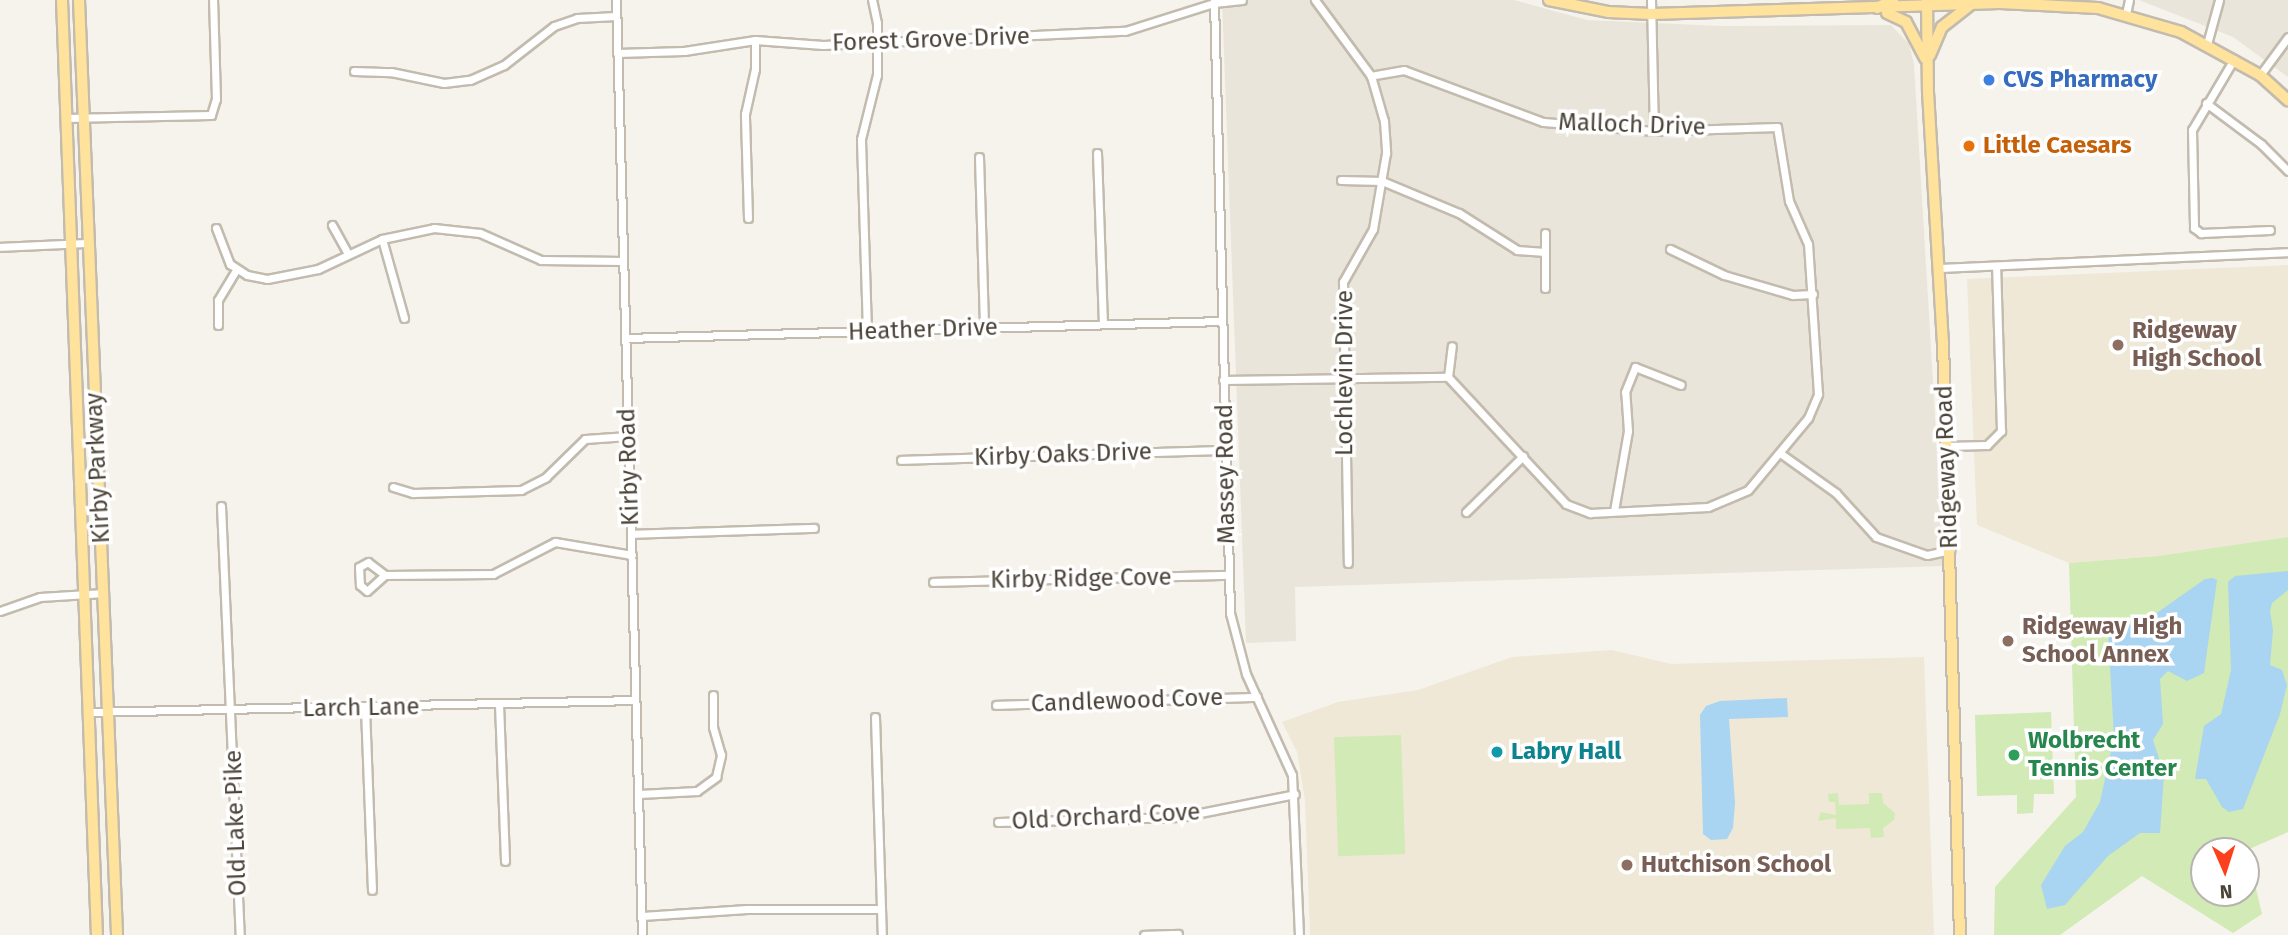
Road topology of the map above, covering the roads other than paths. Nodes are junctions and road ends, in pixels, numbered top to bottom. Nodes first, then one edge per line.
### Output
1 (62, 0) edge
2 (79, 0) edge
3 (214, 0) edge
4 (616, 0) edge
5 (872, 0) edge
6 (1241, 0) edge
7 (1315, 0) edge
8 (1549, 0) edge
9 (1651, 0) edge
10 (1893, 0) edge
11 (2129, 0) edge
12 (2219, 0) edge
13 (1214, 2) edge
14 (1966, 3) edge
15 (1927, 4) edge
16 (1873, 10) junction
17 (1652, 14) junction
18 (2126, 14) junction
19 (616, 16) junction
20 (2288, 37) edge
21 (755, 40) junction
22 (878, 43) junction
23 (2207, 44) junction
24 (617, 53) junction
25 (2234, 59) junction
26 (1927, 62) junction
27 (354, 71) dead end
28 (2260, 75) junction
29 (1371, 76) junction
30 (2288, 100) edge
31 (2206, 103) junction
32 (83, 117) junction
33 (66, 118) junction
34 (1654, 131) junction
35 (1097, 153) dead end
36 (979, 157) dead end
37 (2288, 171) edge
38 (1341, 180) dead end
39 (1381, 181) junction
40 (748, 218) dead end
41 (332, 225) dead end
42 (216, 228) dead end
43 (2270, 230) dead end
44 (1545, 233) dead end
45 (382, 239) junction
46 (88, 243) junction
47 (70, 244) junction
48 (0, 247) edge
49 (1670, 249) dead end
50 (1545, 252) junction
51 (2288, 252) edge
52 (348, 254) junction
53 (623, 261) junction
54 (1996, 266) junction
55 (1938, 268) junction
56 (236, 270) junction
57 (1545, 288) dead end
58 (1813, 294) junction
59 (404, 318) dead end
60 (1222, 321) junction
61 (1102, 324) junction
62 (218, 325) dead end
63 (984, 328) junction
64 (867, 331) junction
65 (625, 338) junction
66 (1452, 346) dead end
67 (1343, 376) junction
68 (1448, 377) junction
69 (1223, 380) junction
70 (1681, 385) dead end
71 (628, 436) junction
72 (1946, 446) junction
73 (1225, 450) junction
74 (1780, 453) junction
75 (1523, 456) junction
76 (901, 460) dead end
77 (393, 487) dead end
78 (221, 506) dead end
79 (1614, 511) junction
80 (1466, 512) dead end
81 (814, 528) dead end
82 (631, 534) junction
83 (1950, 550) junction
84 (632, 555) junction
85 (1348, 563) dead end
86 (385, 575) dead end
87 (1228, 575) junction
88 (933, 582) dead end
89 (83, 593) junction
90 (104, 593) junction
91 (0, 611) edge
92 (713, 695) dead end
93 (1257, 697) junction
94 (635, 700) junction
95 (499, 705) junction
96 (996, 705) dead end
97 (365, 708) junction
98 (229, 711) junction
99 (88, 712) junction
100 (108, 712) junction
101 (875, 717) dead end
102 (639, 794) junction
103 (1295, 794) junction
104 (998, 821) dead end
105 (505, 861) dead end
106 (372, 890) dead end
107 (880, 909) junction
108 (642, 916) junction
109 (1178, 934) edge
110 (97, 935) edge
111 (117, 935) edge
112 (240, 935) edge
113 (642, 935) edge
114 (882, 935) edge
115 (1144, 935) edge
116 (1299, 935) edge
117 (1960, 935) edge

1 - 33 main road, Kirby Parkway
2 - 32 main road, Kirby Parkway
3 - 32 street
4 - 19 street, Kirby Road
5 - 22 street
6 - 13 street, Forest Grove Drive
7 - 29 street, Lochlevin Drive
8 - 17 main road
9 - 17 street
10 - 16 main road
11 - 18 street
12 - 23 street
13 - 22 street, Forest Grove Drive
13 - 60 street, Massey Road
14 - 15 main road
14 - 18 main road
14 - 26 main road
15 - 16 main road
15 - 26 main road, Ridgeway Road
16 - 17 main road
16 - 26 main road
17 - 34 street
18 - 23 main road
19 - 24 street, Kirby Road
19 - 27 street
20 - 28 street
21 - 22 street, Forest Grove Drive
21 - 24 street, Forest Grove Drive
21 - 40 street
22 - 64 street
23 - 25 main road
24 - 53 street, Kirby Road
25 - 28 main road
25 - 31 street
26 - 55 main road, Ridgeway Road
28 - 30 main road
29 - 34 street, Malloch Drive
29 - 39 street, Lochlevin Drive
31 - 37 street
31 - 43 street
32 - 33 street
32 - 46 main road, Kirby Parkway
33 - 47 main road, Kirby Parkway
34 - 58 street, Malloch Drive
35 - 61 street
36 - 63 street
38 - 39 street
39 - 50 street
39 - 67 street, Lochlevin Drive
41 - 52 street
42 - 56 street
44 - 50 street
45 - 52 street
45 - 53 street
45 - 59 street
46 - 47 street
46 - 90 main road, Kirby Parkway
47 - 48 street
47 - 89 main road, Kirby Parkway
49 - 58 street
50 - 57 street
51 - 54 street
52 - 56 street
53 - 65 street, Kirby Road
54 - 55 street
54 - 72 street
55 - 72 main road, Ridgeway Road
56 - 62 street
58 - 74 street
60 - 61 street, Heather Drive
60 - 69 street, Massey Road
61 - 63 street, Heather Drive
63 - 64 street, Heather Drive
64 - 65 street, Heather Drive
65 - 71 street, Kirby Road
66 - 68 street
67 - 68 street
67 - 69 street
67 - 85 street, Lochlevin Drive
68 - 75 street
69 - 73 street, Massey Road
70 - 79 street
71 - 77 street
71 - 82 street, Kirby Road
72 - 83 main road, Ridgeway Road
73 - 76 street, Kirby Oaks Drive
73 - 87 street, Massey Road
74 - 79 street
74 - 83 street
75 - 79 street
75 - 80 street
78 - 98 street, Old Lake Pike
81 - 82 street
82 - 84 street, Kirby Road
83 - 117 main road, Ridgeway Road
84 - 86 street
84 - 94 street, Kirby Road
87 - 88 street, Kirby Ridge Cove
87 - 93 street, Massey Road
89 - 90 street
89 - 91 street
89 - 99 main road, Kirby Parkway
90 - 100 main road, Kirby Parkway
92 - 102 street
93 - 96 street, Candlewood Cove
93 - 103 street, Massey Road
94 - 95 street, Larch Lane
94 - 102 street, Kirby Road
95 - 97 street, Larch Lane
95 - 105 street
97 - 98 street, Larch Lane
97 - 106 street
98 - 100 street, Larch Lane
98 - 112 street, Old Lake Pike
99 - 100 street, Larch Lane
99 - 110 main road, Kirby Parkway
100 - 111 main road, Kirby Parkway
101 - 107 street
102 - 108 street, Kirby Road
103 - 104 street, Old Orchard Cove
103 - 116 street, Massey Road
107 - 108 street
107 - 114 street
108 - 113 street, Kirby Road
109 - 115 street

